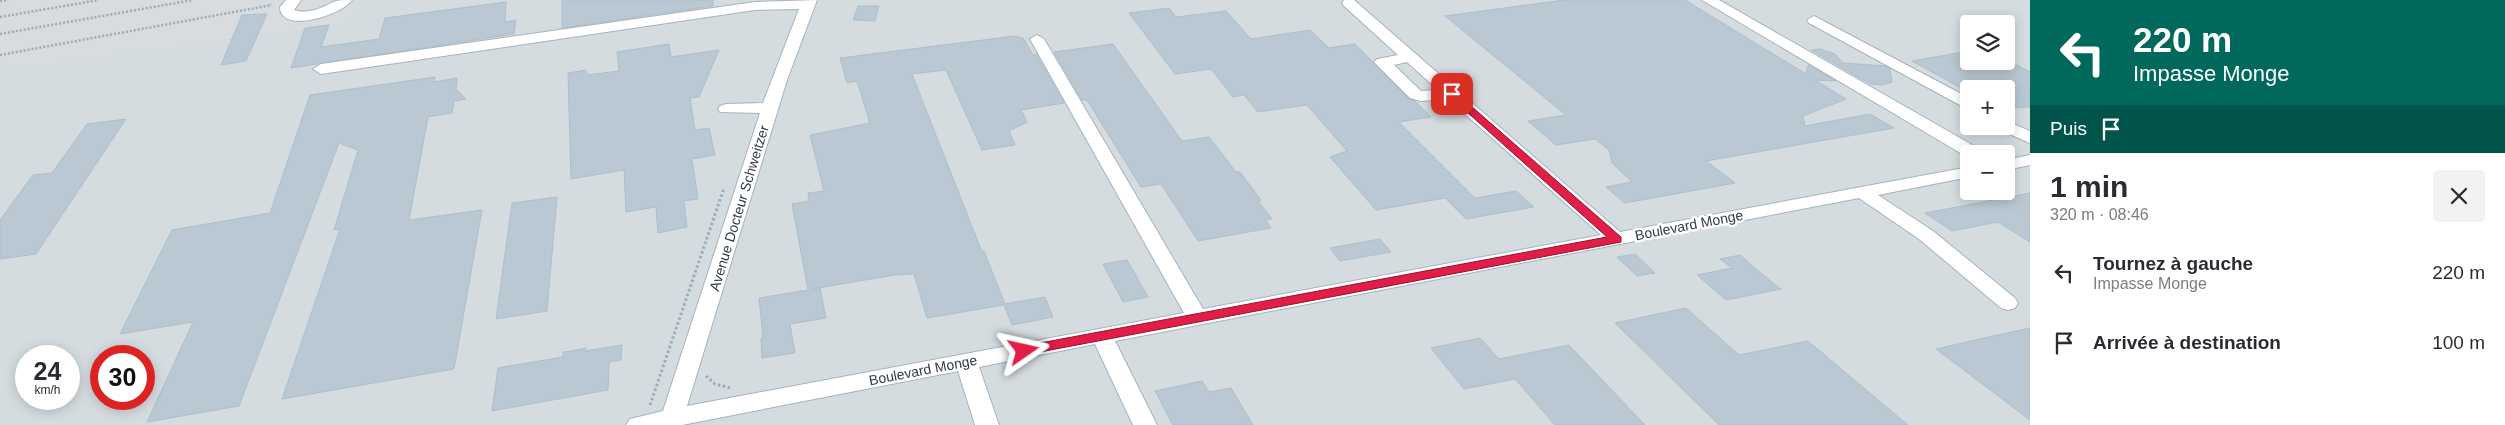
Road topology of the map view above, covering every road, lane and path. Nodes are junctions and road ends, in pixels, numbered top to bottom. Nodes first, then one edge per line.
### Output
1 (8, 0) edge
2 (99, 0) edge
3 (192, 0) edge
4 (278, 0) edge
5 (294, 0) edge
6 (345, 0) edge
7 (1709, 0) edge
8 (0, 1) edge
9 (808, 3) edge
10 (1349, 3) dead end
11 (0, 17) edge
12 (1814, 20) dead end
13 (0, 34) edge
14 (1037, 39) dead end
15 (0, 55) edge
16 (1411, 58) junction
17 (321, 69) dead end
18 (1452, 94) junction
19 (1960, 100) edge
20 (770, 108) junction
21 (726, 109) dead end
22 (2015, 130) edge
23 (2030, 138) edge
24 (1960, 145) edge
25 (2030, 160) edge
26 (2015, 163) edge
27 (1960, 174) edge
28 (1862, 192) junction
29 (1616, 239) junction
30 (2008, 303) dead end
31 (1198, 318) junction
32 (1102, 336) junction
33 (966, 362) junction
34 (660, 376) dead end
35 (644, 416) edge
36 (671, 422) edge
37 (987, 425) edge
38 (1145, 425) edge

1 - 8 path
2 - 11 path
3 - 13 path
4 - 15 path
5 - 6 street
7 - 24 street
9 - 17 street
9 - 20 street, Avenue Docteur Schweitzer
10 - 16 street
12 - 19 street
14 - 31 street
16 - 18 street
16 - 18 street
18 - 29 street
20 - 21 street
20 - 36 street, Avenue Docteur Schweitzer
22 - 23 street
25 - 26 street
27 - 28 street, Boulevard Monge
28 - 29 street, Boulevard Monge
28 - 30 street
29 - 31 street, Boulevard Monge
31 - 32 street, Boulevard Monge
32 - 33 street, Boulevard Monge
32 - 38 lane
33 - 36 street, Boulevard Monge
33 - 37 street
34 - 35 path
35 - 36 street

